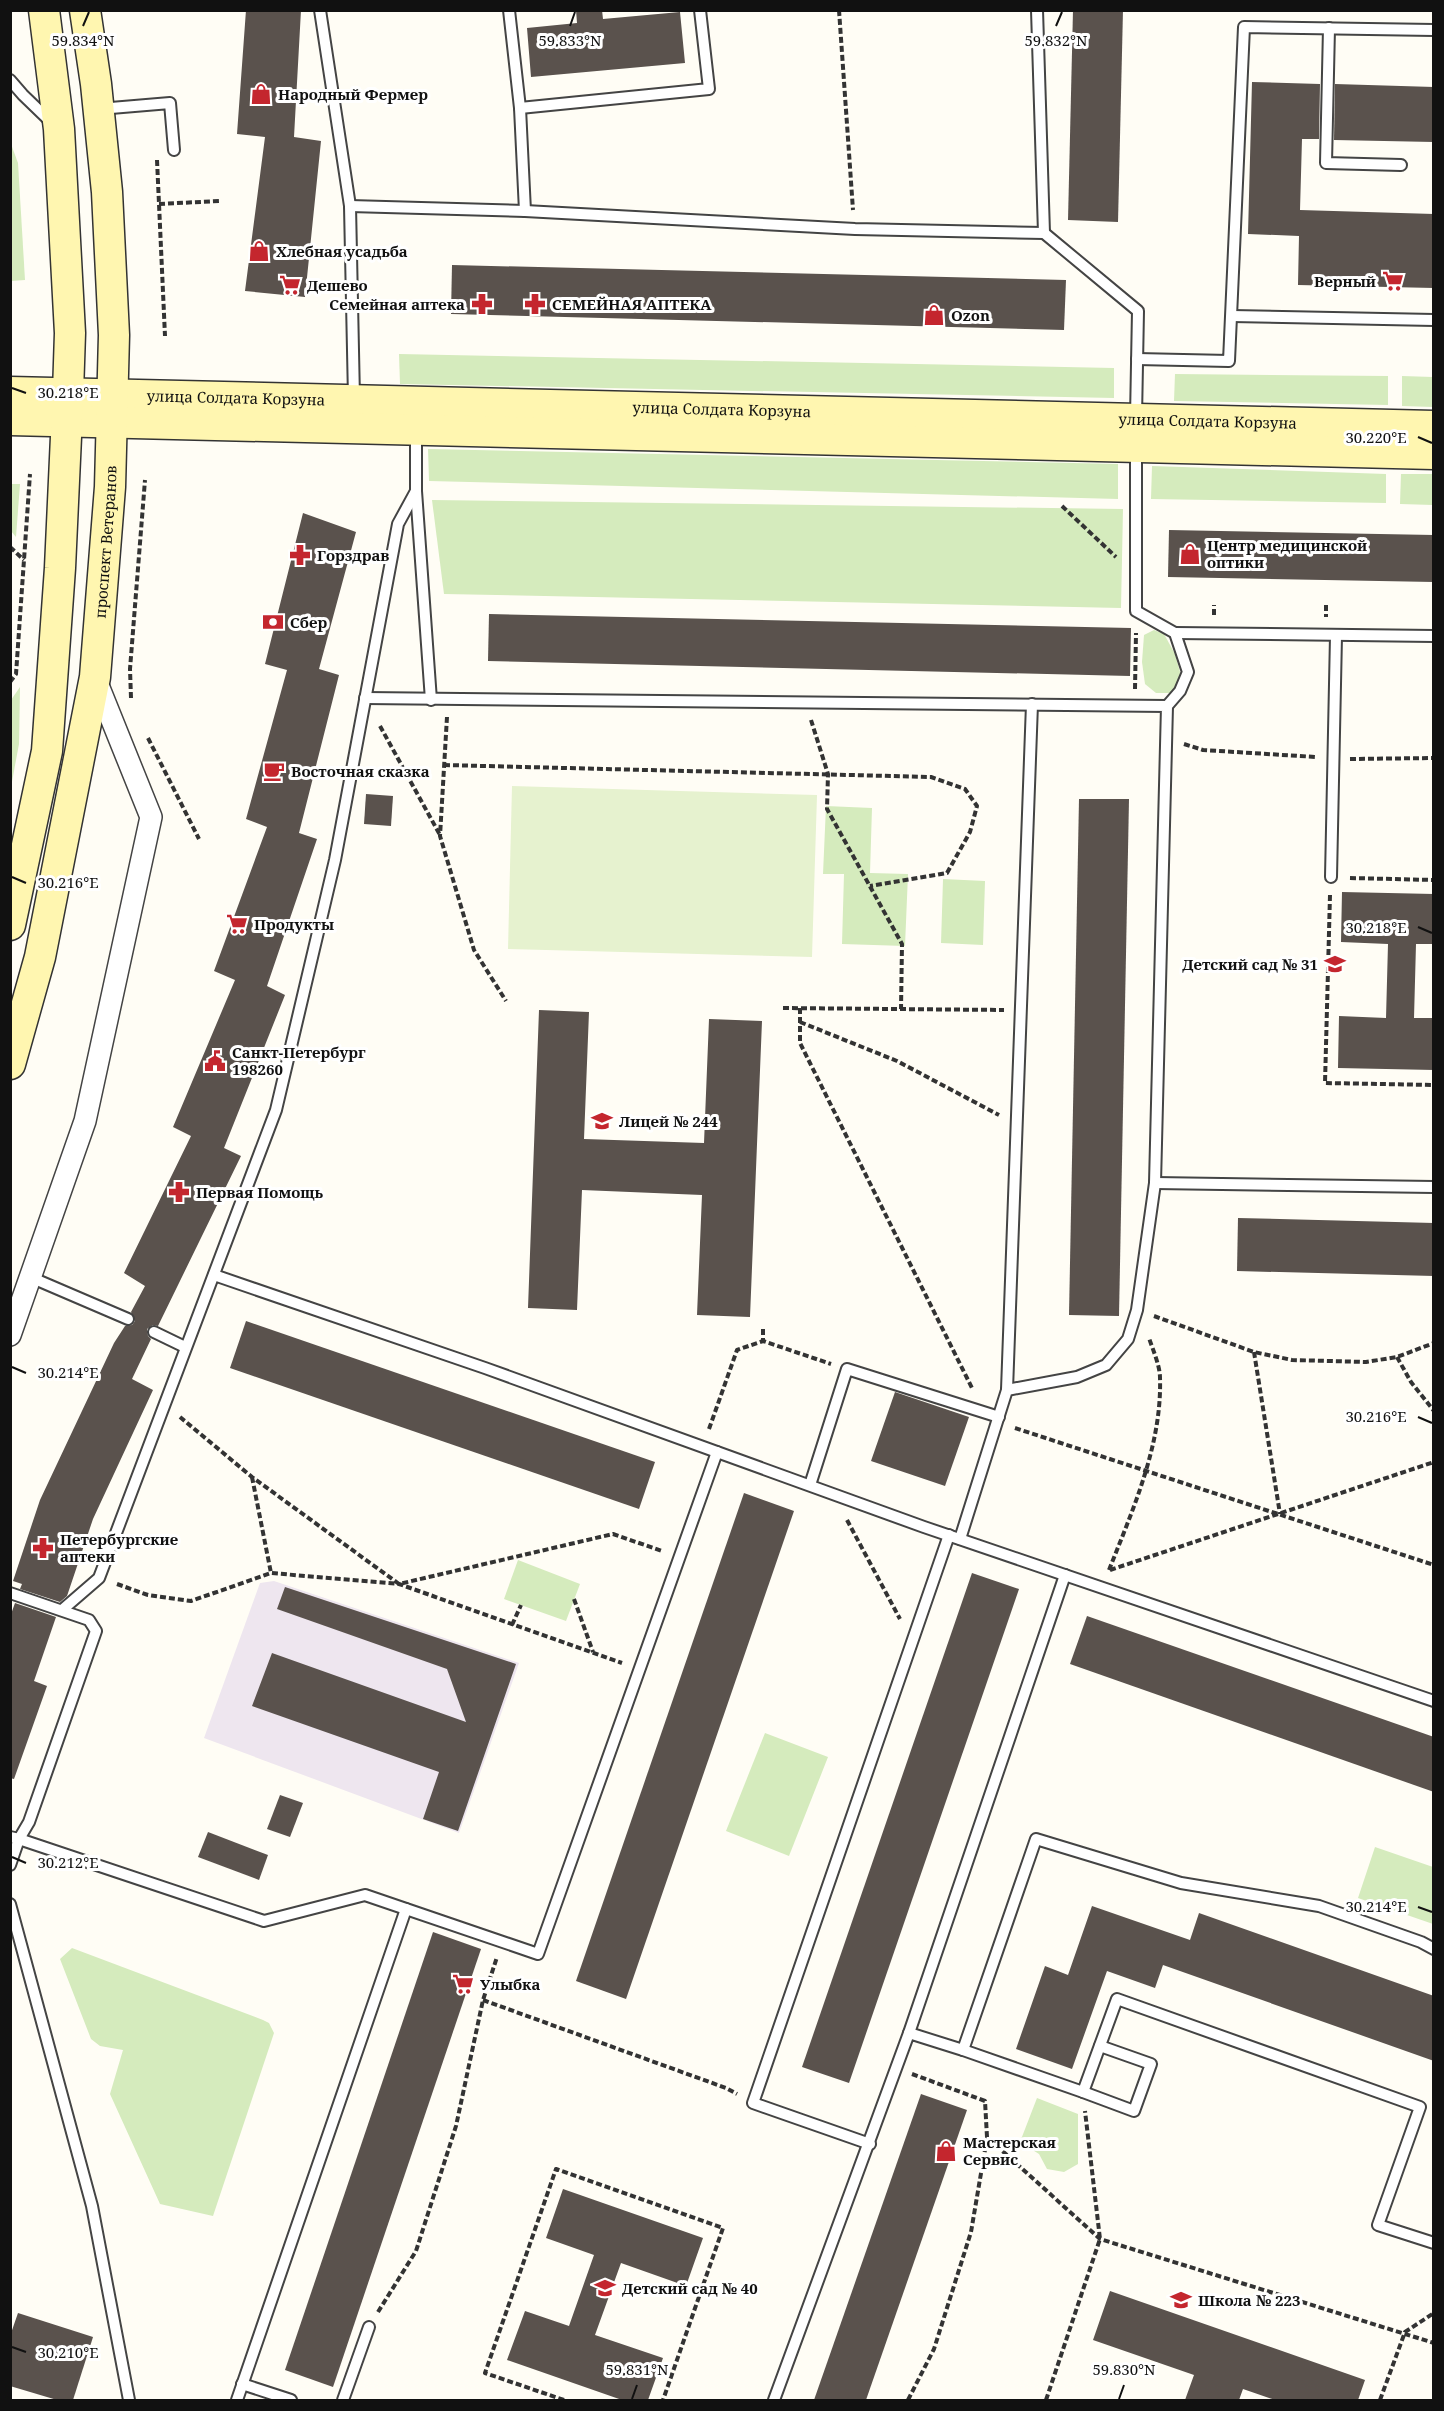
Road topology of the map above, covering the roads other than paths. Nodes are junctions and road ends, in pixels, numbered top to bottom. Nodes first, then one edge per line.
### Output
1 (44, 10) edge
2 (85, 10) edge
3 (320, 10) edge
4 (508, 10) edge
5 (700, 10) edge
6 (1037, 10) edge
7 (1329, 28) junction
8 (1434, 30) edge
9 (10, 80) edge
10 (520, 108) junction
11 (99, 110) junction
12 (59, 129) junction
13 (174, 150) dead end
14 (1401, 165) dead end
15 (350, 206) junction
16 (525, 212) junction
17 (1044, 233) junction
18 (1232, 316) junction
19 (1434, 320) edge
20 (1137, 359) junction
21 (10, 392) edge
22 (68, 407) junction
23 (112, 408) junction
24 (354, 414) junction
25 (416, 415) junction
26 (10, 420) edge
27 (1434, 426) edge
28 (1136, 432) junction
29 (1434, 454) edge
30 (416, 491) junction
31 (1175, 633) junction
32 (1336, 636) junction
33 (1434, 636) edge
34 (95, 677) junction
35 (365, 698) junction
36 (431, 700) junction
37 (1032, 704) junction
38 (1167, 706) junction
39 (1331, 877) road end
40 (10, 925) edge
41 (10, 1064) edge
42 (1155, 1183) junction
43 (1434, 1187) edge
44 (214, 1275) junction
45 (30, 1277) junction
46 (128, 1320) dead end
47 (154, 1332) dead end
48 (10, 1335) edge
49 (185, 1347) junction
50 (1007, 1390) junction
51 (999, 1417) junction
52 (717, 1452) junction
53 (810, 1485) junction
54 (949, 1535) junction
55 (960, 1539) junction
56 (1065, 1575) junction
57 (10, 1593) edge
58 (63, 1610) junction
59 (1434, 1701) edge
60 (15, 1838) edge
61 (10, 1865) edge
62 (10, 1904) edge
63 (406, 1909) junction
64 (1434, 1949) edge
65 (909, 2033) junction
66 (1100, 2046) junction
67 (963, 2050) junction
68 (1083, 2092) junction
69 (870, 2144) junction
70 (1434, 2243) edge
71 (369, 2327) road end
72 (242, 2384) junction
73 (129, 2400) edge
74 (237, 2400) edge
75 (291, 2400) edge
76 (343, 2400) edge
77 (774, 2400) edge

1 - 12 main road
2 - 11 main road, проспект Ветеранов
3 - 15 lane
4 - 10 lane
5 - 10 lane
6 - 17 lane
7 - 8 lane
7 - 14 lane
7 - 18 lane
9 - 12 lane
10 - 16 lane
11 - 13 lane
11 - 23 main road, проспект Ветеранов
12 - 22 main road
15 - 16 lane
15 - 24 lane
16 - 17 lane
17 - 20 lane
18 - 19 lane
18 - 20 lane
20 - 28 lane
21 - 22 main road, улица Солдата Корзуна
22 - 23 main road, улица Солдата Корзуна
22 - 26 main road, улица Солдата Корзуна
22 - 40 main road
23 - 24 main road, улица Солдата Корзуна
23 - 34 main road, проспект Ветеранов
24 - 25 main road, улица Солдата Корзуна
25 - 28 main road, улица Солдата Корзуна
25 - 30 lane
27 - 28 main road, улица Солдата Корзуна
28 - 29 main road, улица Солдата Корзуна
28 - 31 lane
30 - 35 lane
30 - 36 lane
31 - 32 lane
31 - 38 lane
32 - 33 lane
32 - 39 lane
34 - 41 main road, проспект Ветеранов
34 - 45 street
35 - 36 lane
35 - 44 lane
36 - 37 lane
37 - 38 lane
37 - 50 lane
38 - 42 lane
42 - 43 lane
42 - 50 lane
44 - 49 lane
44 - 52 lane
45 - 46 lane
45 - 48 street
47 - 49 lane
49 - 58 lane
50 - 51 lane
51 - 53 lane
51 - 55 lane
52 - 53 lane
52 - 63 lane
53 - 54 lane
54 - 55 lane
54 - 69 lane
55 - 56 lane
56 - 59 lane
56 - 65 lane
57 - 58 lane
58 - 60 lane
60 - 61 lane
60 - 63 lane
62 - 73 lane
63 - 72 lane
64 - 67 lane
65 - 67 lane
65 - 69 lane
66 - 68 lane
66 - 68 lane
66 - 70 lane
67 - 68 lane
69 - 77 lane
71 - 76 lane
72 - 74 lane
72 - 75 lane

